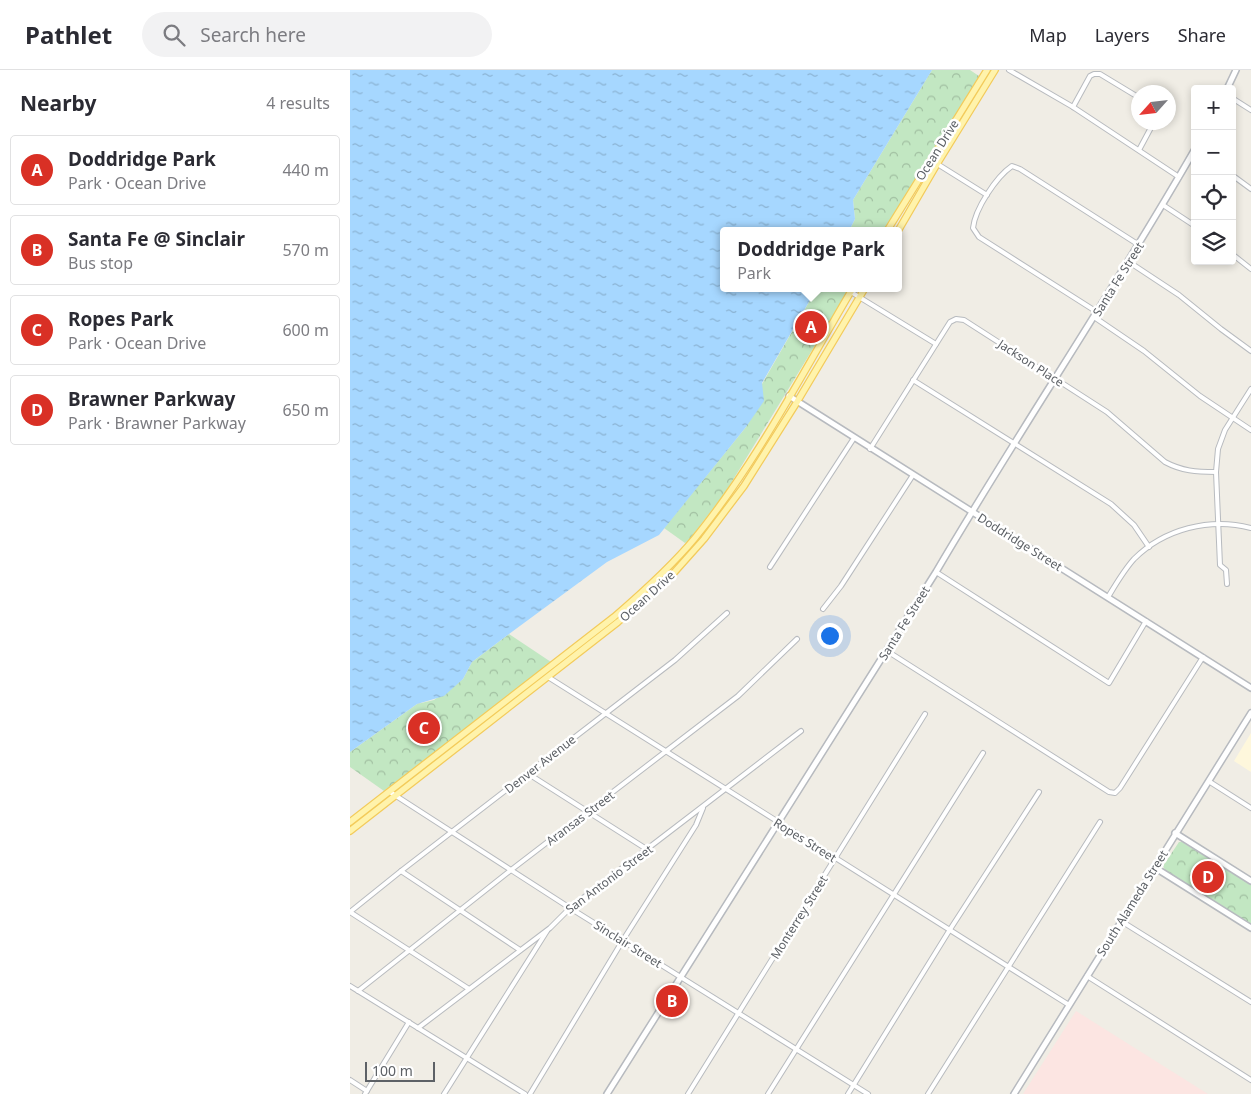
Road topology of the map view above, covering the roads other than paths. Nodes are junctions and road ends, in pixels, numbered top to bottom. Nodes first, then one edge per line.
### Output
1 (987, 70) edge
2 (995, 70) edge
3 (1009, 70) edge
4 (1236, 70) edge
5 (1229, 85) edge
6 (1131, 92) edge
7 (1236, 101) edge
8 (1073, 107) junction
9 (1251, 110) edge
10 (1150, 130) edge
11 (1139, 150) junction
12 (1191, 156) edge
13 (934, 162) junction
14 (1179, 177) junction
15 (1236, 178) edge
16 (1251, 189) edge
17 (987, 195) junction
18 (1163, 205) junction
19 (1191, 223) edge
20 (892, 224) junction
21 (890, 227) edge
22 (896, 227) edge
23 (900, 227) edge
24 (1139, 245) junction
25 (1236, 257) edge
26 (1129, 262) junction
27 (1251, 270) edge
28 (851, 292) edge
29 (854, 292) edge
30 (862, 292) edge
31 (859, 298) junction
32 (1096, 314) junction
33 (936, 344) junction
34 (1251, 351) edge
35 (1056, 378) junction
36 (913, 380) junction
37 (1251, 390) edge
38 (789, 396) junction
39 (797, 402) junction
40 (1234, 418) junction
41 (1251, 430) edge
42 (854, 438) junction
43 (1015, 444) junction
44 (870, 448) junction
45 (1216, 472) junction
46 (913, 475) junction
47 (972, 512) junction
48 (713, 516) junction
49 (719, 520) junction
50 (1218, 524) junction
51 (1251, 528) edge
52 (1148, 547) junction
53 (770, 567) dead end
54 (936, 572) junction
55 (654, 582) junction
56 (1228, 584) dead end
57 (658, 587) junction
58 (1108, 597) junction
59 (635, 598) junction
60 (640, 604) junction
61 (823, 609) dead end
62 (727, 613) dead end
63 (614, 617) junction
64 (1146, 621) junction
65 (618, 622) junction
66 (593, 633) junction
67 (598, 638) junction
68 (797, 639) dead end
69 (887, 650) junction
70 (1203, 657) junction
71 (541, 674) junction
72 (549, 677) junction
73 (1251, 688) edge
74 (605, 713) junction
75 (1251, 713) edge
76 (925, 714) dead end
77 (801, 731) dead end
78 (464, 733) junction
79 (469, 739) junction
80 (666, 752) junction
81 (983, 753) dead end
82 (416, 771) junction
83 (527, 773) junction
84 (420, 777) junction
85 (1210, 782) junction
86 (726, 790) junction
87 (390, 792) junction
88 (1039, 792) dead end
89 (395, 796) junction
90 (704, 807) junction
91 (1251, 808) edge
92 (589, 811) junction
93 (352, 820) edge
94 (777, 822) junction
95 (1100, 822) dead end
96 (359, 824) junction
97 (350, 831) edge
98 (452, 832) junction
99 (1175, 834) junction
100 (648, 850) junction
101 (836, 858) junction
102 (1154, 867) junction
103 (401, 870) junction
104 (511, 870) junction
105 (1251, 881) edge
106 (894, 894) junction
107 (570, 908) junction
108 (460, 911) junction
109 (350, 912) edge
110 (1121, 921) junction
111 (550, 928) junction
112 (1251, 928) edge
113 (949, 931) junction
114 (623, 940) junction
115 (409, 950) junction
116 (520, 950) junction
117 (1008, 967) junction
118 (680, 976) junction
119 (1087, 976) junction
120 (350, 986) edge
121 (469, 989) junction
122 (358, 991) junction
123 (1251, 1002) edge
124 (1069, 1005) junction
125 (739, 1013) junction
126 (409, 1022) junction
127 (418, 1028) junction
128 (796, 1050) junction
129 (466, 1057) junction
130 (350, 1080) edge
131 (1251, 1080) edge
132 (854, 1085) junction
133 (366, 1093) edge
134 (444, 1094) edge
135 (525, 1094) edge
136 (530, 1094) edge
137 (607, 1094) edge
138 (688, 1094) edge
139 (768, 1094) edge
140 (848, 1094) edge
141 (868, 1094) edge
142 (928, 1094) edge
143 (1014, 1094) edge

1 - 13 main road, Ocean Drive
2 - 13 main road, Ocean Drive
3 - 8 street
4 - 5 main road
6 - 8 street
7 - 9 street
8 - 11 street
10 - 11 street
11 - 14 street
12 - 14 main road, Santa Fe Street
13 - 17 street
13 - 20 main road, Ocean Drive
13 - 23 main road, Ocean Drive
14 - 18 main road, Santa Fe Street
15 - 16 street
17 - 24 street
17 - 32 street
18 - 19 street
18 - 24 main road, Santa Fe Street
20 - 21 main road, Ocean Drive
20 - 22 main road
24 - 26 main road, Santa Fe Street
25 - 27 street
26 - 32 main road, Santa Fe Street
26 - 34 street
28 - 38 main road, Ocean Drive
29 - 31 street
30 - 31 main road, Ocean Drive
31 - 33 street
31 - 39 main road, Ocean Drive
32 - 35 main road, Santa Fe Street
32 - 40 street
33 - 35 street, Jackson Place
33 - 36 street
35 - 43 main road, Santa Fe Street
35 - 45 street, Jackson Place
36 - 43 street
36 - 44 street
37 - 40 street
38 - 39 main road, Doddridge Street
38 - 48 main road, Ocean Drive
39 - 42 main road, Doddridge Street
39 - 49 main road, Ocean Drive
40 - 41 street
40 - 45 street
42 - 44 main road, Doddridge Street
42 - 53 street
43 - 47 main road, Santa Fe Street
43 - 52 street
44 - 46 main road, Doddridge Street
45 - 50 street
46 - 47 main road, Doddridge Street
46 - 61 street
47 - 54 main road, Santa Fe Street
47 - 58 main road, Doddridge Street
48 - 49 main road
48 - 55 main road, Ocean Drive
49 - 57 main road, Ocean Drive
50 - 51 street
50 - 52 street
50 - 56 street
52 - 58 street
54 - 64 street
54 - 69 main road, Santa Fe Street
55 - 57 main road
55 - 59 main road, Ocean Drive
57 - 60 main road, Ocean Drive
58 - 64 main road, Doddridge Street
59 - 60 main road
59 - 63 main road, Ocean Drive
60 - 65 main road, Ocean Drive
62 - 74 street, Denver Avenue
63 - 65 main road
63 - 66 main road, Ocean Drive
64 - 70 main road, Doddridge Street
65 - 67 main road, Ocean Drive
66 - 67 main road
66 - 71 main road, Ocean Drive
67 - 72 main road, Ocean Drive
68 - 80 street, Aransas Street
69 - 70 street
69 - 94 main road, Santa Fe Street
70 - 73 main road, Doddridge Street
71 - 72 street, Ropes Street
71 - 78 main road, Ocean Drive
72 - 74 street, Ropes Street
72 - 79 main road, Ocean Drive
74 - 80 street, Ropes Street
74 - 83 street, Denver Avenue
75 - 85 main road, South Alameda Street
76 - 101 street, Monterrey Street
77 - 86 street, San Antonio Street
78 - 79 main road
78 - 82 main road, Ocean Drive
79 - 84 main road, Ocean Drive
80 - 86 street, Ropes Street
80 - 92 street, Aransas Street
81 - 106 street
82 - 84 main road
82 - 87 main road, Ocean Drive
83 - 92 street
83 - 98 street, Denver Avenue
84 - 89 main road, Ocean Drive
85 - 91 street
85 - 99 main road, South Alameda Street
86 - 90 street, San Antonio Street
86 - 94 street, Ropes Street
87 - 89 street, Sinclair Street
87 - 93 main road, Ocean Drive
88 - 113 street
89 - 96 main road, Ocean Drive
89 - 98 street, Sinclair Street
90 - 100 street, San Antonio Street
90 - 114 street
92 - 100 street
92 - 104 street, Aransas Street
93 - 96 main road
94 - 101 street, Ropes Street
94 - 118 main road, Santa Fe Street
95 - 117 street
96 - 97 main road, Ocean Drive
98 - 103 street, Denver Avenue
98 - 104 street, Sinclair Street
99 - 102 main road, South Alameda Street
99 - 105 main road
100 - 107 street, San Antonio Street
101 - 106 street, Ropes Street
101 - 125 street, Monterrey Street
102 - 110 main road, South Alameda Street
102 - 112 main road
103 - 108 street
103 - 109 street, Denver Avenue
104 - 107 street, Sinclair Street
104 - 108 street, Aransas Street
106 - 113 street, Ropes Street
106 - 128 street
107 - 111 street, San Antonio Street
107 - 114 street, Sinclair Street
108 - 115 street, Aransas Street
108 - 116 street
109 - 115 street
110 - 119 main road, South Alameda Street
110 - 123 street
111 - 116 street, San Antonio Street
111 - 129 street
113 - 117 street, Ropes Street
113 - 132 street
114 - 118 street, Sinclair Street
114 - 136 street
115 - 121 street
115 - 122 street, Aransas Street
116 - 121 street, San Antonio Street
117 - 124 street, Ropes Street
117 - 142 street
118 - 125 street, Sinclair Street
118 - 137 main road, Santa Fe Street
119 - 124 main road, South Alameda Street
119 - 131 street
120 - 122 street
121 - 127 street, San Antonio Street
122 - 126 street
124 - 143 main road, South Alameda Street
125 - 128 street, Sinclair Street
125 - 138 street, Monterrey Street
126 - 127 street
126 - 133 street
127 - 129 street
128 - 132 street, Sinclair Street
128 - 139 street
129 - 134 street
129 - 135 street
130 - 133 street
132 - 140 street
132 - 141 street, Sinclair Street

